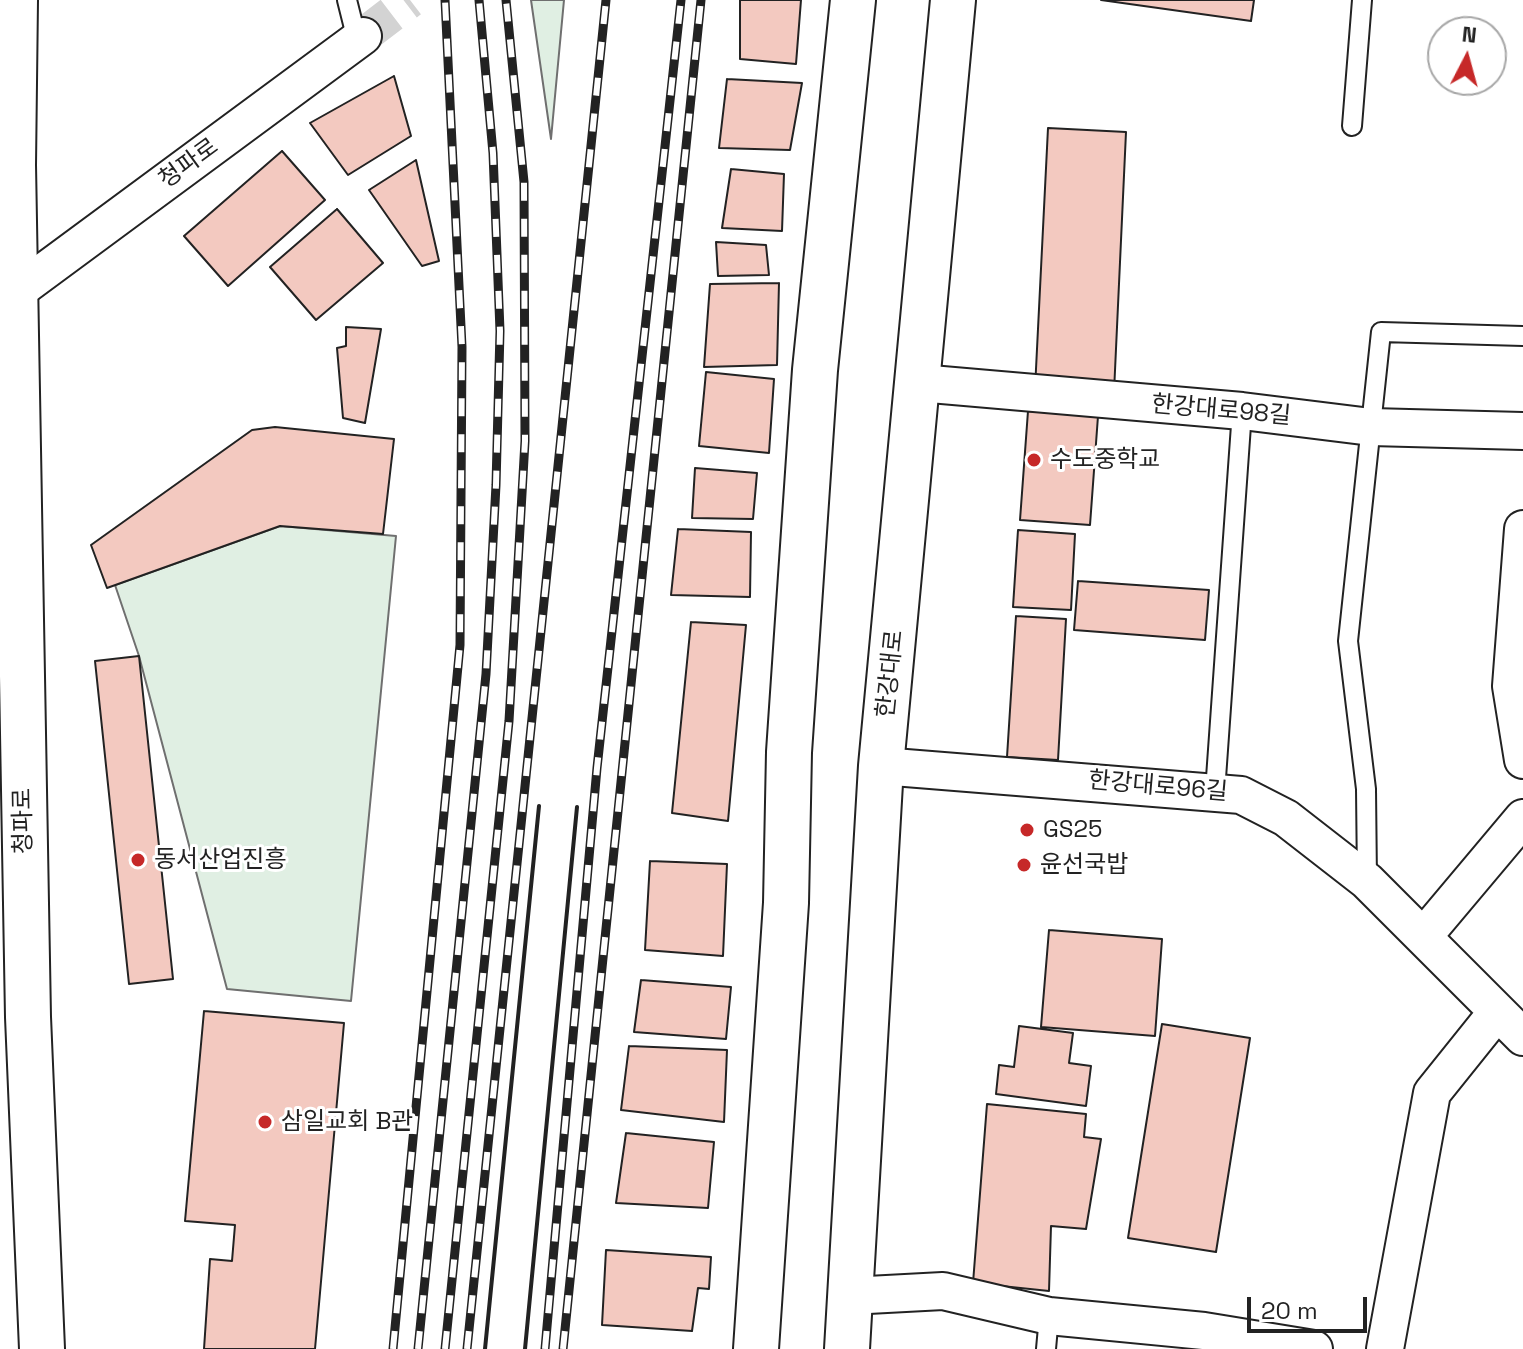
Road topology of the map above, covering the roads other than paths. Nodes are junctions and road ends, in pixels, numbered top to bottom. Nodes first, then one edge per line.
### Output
1 (15, 0) edge
2 (347, 0) edge
3 (853, 0) edge
4 (953, 0) edge
5 (1362, 0) edge
6 (360, 38) joint
7 (1352, 126) dead end
8 (8, 298) edge
9 (1523, 336) edge
10 (919, 383) junction
11 (1242, 411) junction
12 (1371, 427) junction
13 (1523, 431) edge
14 (1523, 529) edge
15 (1523, 760) edge
16 (881, 766) junction
17 (1215, 792) junction
18 (1523, 818) edge
19 (1367, 881) junction
20 (1423, 937) junction
21 (1497, 1012) junction
22 (1523, 1037) edge
23 (849, 1296) junction
24 (1048, 1332) edge
25 (42, 1349) edge
26 (756, 1349) edge
27 (847, 1349) edge
28 (1314, 1349) edge
29 (1385, 1349) edge

1 - 8 main road, 청파로
2 - 6 lane
3 - 26 main road
4 - 10 main road, 한강대로
5 - 7 lane
6 - 8 street, 청파로
8 - 25 main road, 청파로
9 - 12 lane
10 - 11 street, 한강대로98길
10 - 16 main road, 한강대로
11 - 12 street, 한강대로98길
11 - 17 lane
12 - 13 street, 한강대로98길
12 - 19 lane
14 - 15 street
16 - 17 street, 한강대로96길
16 - 23 main road, 한강대로
17 - 19 street, 한강대로96길
18 - 20 street
19 - 20 street, 한강대로96길
20 - 21 street, 한강대로96길
21 - 22 street, 한강대로96길
21 - 29 street
23 - 24 street
23 - 27 main road, 한강대로
24 - 28 street

